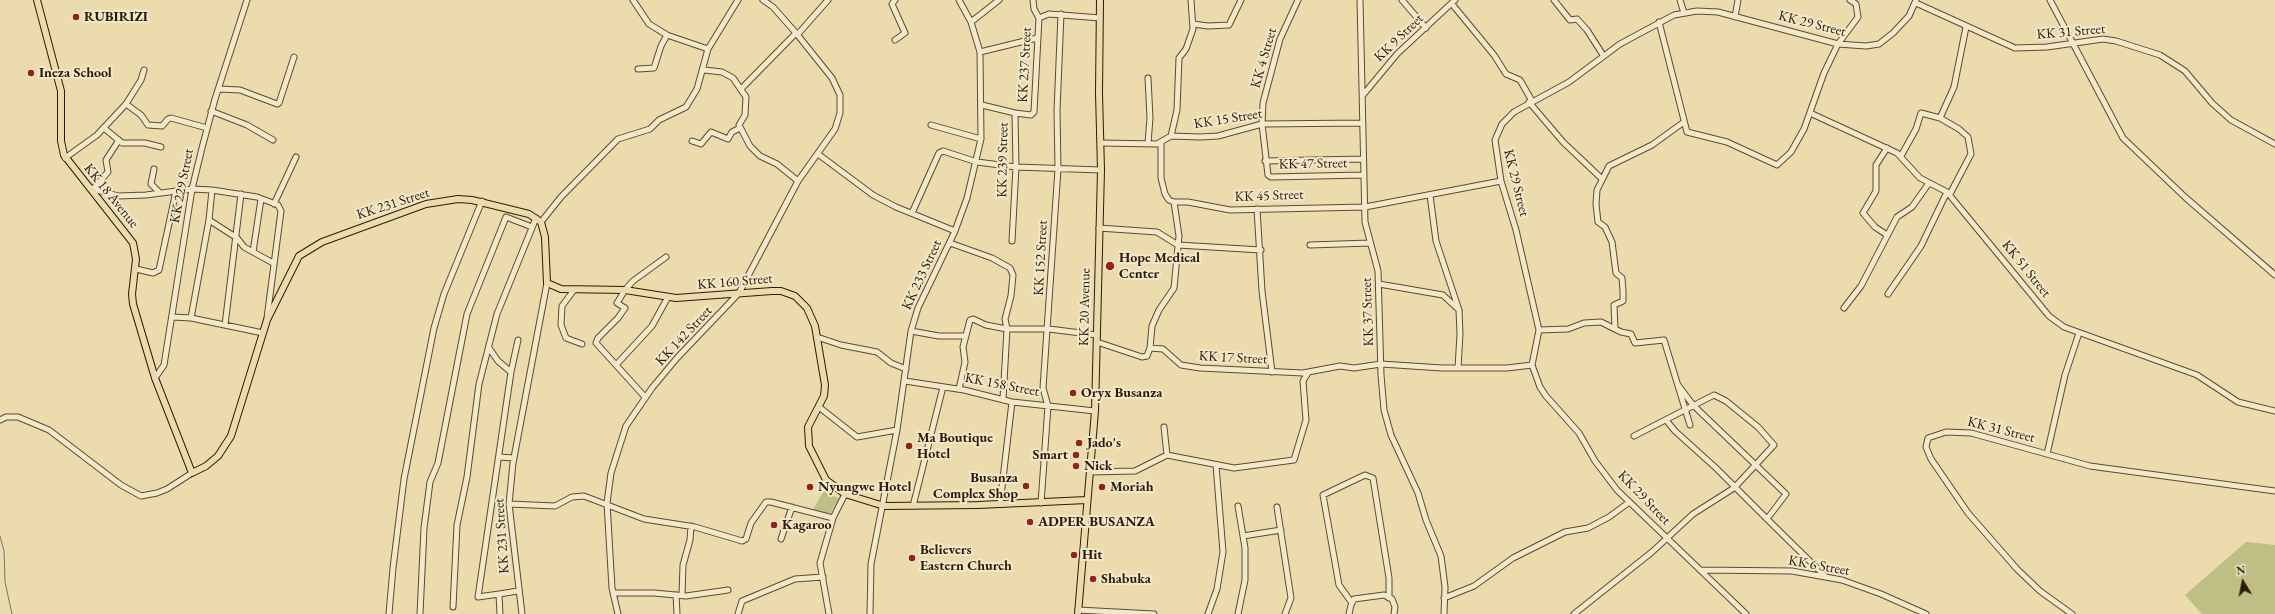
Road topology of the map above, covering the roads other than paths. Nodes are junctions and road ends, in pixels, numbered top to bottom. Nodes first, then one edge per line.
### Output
1 (37, 0) edge
2 (247, 0) edge
3 (633, 0) edge
4 (738, 0) edge
5 (763, 0) edge
6 (828, 0) edge
7 (895, 0) edge
8 (959, 0) edge
9 (999, 0) edge
10 (1032, 0) edge
11 (1100, 0) edge
12 (1191, 0) edge
13 (1241, 0) edge
14 (1298, 0) edge
15 (1360, 0) edge
16 (1402, 0) edge
17 (1554, 0) edge
18 (1680, 0) edge
19 (1738, 0) edge
20 (1850, 0) edge
21 (2050, 0) edge
22 (1454, 2) edge
23 (1916, 2) edge
24 (1684, 13) junction
25 (1061, 14) junction
26 (1735, 17) junction
27 (1039, 18) junction
28 (1100, 18) junction
29 (971, 22) junction
30 (1659, 22) junction
31 (1193, 24) junction
32 (1966, 27) junction
33 (1426, 28) junction
34 (797, 33) junction
35 (667, 35) junction
36 (1037, 38) junction
37 (895, 40) dead end
38 (1838, 44) junction
39 (2074, 44) junction
40 (708, 49) junction
41 (980, 52) junction
42 (1604, 55) junction
43 (294, 57) dead end
44 (638, 69) dead end
45 (144, 70) dead end
46 (704, 70) junction
47 (1148, 78) dead end
48 (218, 89) junction
49 (741, 89) junction
50 (1363, 96) junction
51 (1530, 102) junction
52 (126, 104) junction
53 (982, 104) junction
54 (211, 112) junction
55 (1016, 113) junction
56 (1810, 113) junction
57 (1940, 118) junction
58 (1684, 122) junction
59 (1362, 123) junction
60 (1262, 124) junction
61 (930, 125) dead end
62 (104, 128) junction
63 (207, 128) junction
64 (740, 128) junction
65 (1171, 136) junction
66 (981, 139) junction
67 (119, 140) junction
68 (273, 140) dead end
69 (692, 141) dead end
70 (1161, 142) junction
71 (1101, 143) junction
72 (1148, 143) junction
73 (2275, 144) edge
74 (161, 147) dead end
75 (1887, 148) junction
76 (818, 154) junction
77 (1901, 156) junction
78 (296, 157) dead end
79 (65, 158) junction
80 (1363, 159) junction
81 (1265, 161) junction
82 (977, 162) junction
83 (1016, 167) junction
84 (154, 169) dead end
85 (1058, 169) junction
86 (1101, 170) junction
87 (1363, 175) junction
88 (1601, 178) junction
89 (1501, 180) junction
90 (798, 181) junction
91 (1929, 183) junction
92 (91, 189) junction
93 (192, 189) junction
94 (212, 190) junction
95 (176, 191) junction
96 (160, 193) junction
97 (1948, 193) junction
98 (241, 194) junction
99 (1430, 195) junction
100 (260, 199) junction
101 (482, 201) junction
102 (1174, 202) junction
103 (274, 204) junction
104 (1365, 207) junction
105 (1257, 209) junction
106 (912, 213) junction
107 (209, 220) junction
108 (539, 220) junction
109 (532, 227) junction
110 (1099, 228) junction
111 (955, 231) junction
112 (1887, 235) junction
113 (237, 238) junction
114 (1012, 241) dead end
115 (1370, 243) junction
116 (950, 244) junction
117 (1178, 245) junction
118 (1310, 245) dead end
119 (1261, 250) junction
120 (253, 252) junction
121 (666, 257) dead end
122 (273, 263) junction
123 (136, 269) junction
124 (2275, 275) edge
125 (547, 283) junction
126 (1379, 284) junction
127 (574, 290) junction
128 (625, 290) junction
129 (739, 293) junction
130 (1888, 294) dead end
131 (668, 297) junction
132 (1844, 308) dead end
133 (1459, 310) junction
134 (173, 317) junction
135 (191, 318) junction
136 (267, 320) junction
137 (225, 326) junction
138 (1049, 328) junction
139 (1007, 329) junction
140 (1615, 329) junction
141 (1538, 330) junction
142 (911, 331) junction
143 (263, 333) junction
144 (2079, 333) junction
145 (1096, 335) junction
146 (966, 336) junction
147 (817, 337) junction
148 (518, 340) dead end
149 (1097, 342) junction
150 (582, 344) dead end
151 (489, 348) junction
152 (1150, 348) junction
153 (1381, 364) junction
154 (1532, 364) junction
155 (616, 365) junction
156 (1458, 368) junction
157 (906, 369) junction
158 (511, 372) junction
159 (1272, 372) junction
160 (1308, 373) junction
161 (155, 378) junction
162 (905, 381) junction
163 (1678, 385) junction
164 (944, 387) junction
165 (959, 389) junction
166 (645, 397) junction
167 (1003, 399) junction
168 (1012, 402) junction
169 (1694, 405) junction
170 (1048, 406) junction
171 (819, 407) junction
172 (1685, 409) junction
173 (1095, 411) junction
174 (2275, 411) edge
175 (0, 420) edge
176 (1666, 420) junction
177 (1690, 425) dead end
178 (1164, 427) dead end
179 (897, 430) junction
180 (1634, 436) dead end
181 (2047, 454) junction
182 (1167, 455) junction
183 (499, 457) junction
184 (514, 458) junction
185 (1216, 465) junction
186 (1756, 466) junction
187 (1090, 472) junction
188 (192, 473) junction
189 (1734, 488) junction
190 (2275, 492) edge
191 (845, 494) junction
192 (1087, 500) junction
193 (607, 503) junction
194 (1041, 503) junction
195 (1628, 503) junction
196 (509, 504) junction
197 (1000, 504) junction
198 (884, 506) junction
199 (913, 506) junction
200 (1238, 506) dead end
201 (792, 507) junction
202 (1277, 507) dead end
203 (833, 518) junction
204 (1767, 519) junction
205 (691, 526) junction
206 (1281, 530) junction
207 (1243, 536) junction
208 (781, 539) dead end
209 (1667, 539) junction
210 (1700, 570) junction
211 (823, 577) junction
212 (1826, 577) junction
213 (728, 590) dead end
214 (518, 591) junction
215 (613, 593) junction
216 (499, 594) junction
217 (676, 595) junction
218 (682, 595) junction
219 (1389, 598) junction
220 (1444, 598) junction
221 (1352, 603) junction
222 (453, 607) dead end
223 (1078, 612) edge
224 (2070, 613) edge
225 (389, 614) edge
226 (420, 614) edge
227 (500, 614) edge
228 (522, 614) edge
229 (618, 614) edge
230 (677, 614) edge
231 (738, 614) edge
232 (829, 614) edge
233 (870, 614) edge
234 (1154, 614) edge
235 (1208, 614) edge
236 (1238, 614) edge
237 (1285, 614) edge
238 (1349, 614) edge
239 (1394, 614) edge
240 (1444, 614) edge
241 (1574, 614) edge
242 (1746, 614) edge
243 (1926, 614) edge

1 - 79 main road, KK 18 Avenue
2 - 48 street, KK 229 Street
3 - 35 street
4 - 40 street
5 - 34 street, KK 142 Street
6 - 34 street
7 - 37 street
8 - 29 street, KK 233 Street
9 - 29 street
10 - 27 street, KK 237 Street
11 - 28 main road, KK 20 Avenue
12 - 31 street
13 - 31 street
14 - 60 street, KK 4 Street
15 - 50 street, KK 37 Street
16 - 33 street
17 - 42 street
18 - 24 street
19 - 26 street
20 - 38 street
21 - 39 street
22 - 33 street, KK 9 Street
22 - 51 street
23 - 32 street, KK 31 Street
23 - 38 street, KK 29 Street
24 - 26 street, KK 29 Street
24 - 30 street, KK 29 Street
25 - 27 street
25 - 28 street
25 - 85 street, KK 152 Street
26 - 38 street, KK 29 Street
27 - 36 street, KK 237 Street
28 - 71 main road, KK 20 Avenue
29 - 41 street, KK 233 Street
30 - 42 street, KK 29 Street
30 - 58 street
31 - 65 street
32 - 39 street, KK 31 Street
32 - 57 street
33 - 50 street, KK 9 Street
34 - 49 street
34 - 76 street, KK 142 Street
35 - 40 street
35 - 44 street
36 - 41 street
36 - 55 street, KK 237 Street
38 - 56 street
39 - 73 street, KK 31 Street
39 - 124 street
40 - 46 street
41 - 53 street, KK 233 Street
42 - 51 street, KK 29 Street
43 - 48 street
45 - 52 street
46 - 49 street
46 - 108 street
47 - 72 street
48 - 54 street, KK 229 Street
49 - 64 street
50 - 59 street, KK 37 Street
51 - 88 street
51 - 89 street, KK 29 Street
52 - 62 street
52 - 63 street
53 - 55 street, KK 239 Street
53 - 66 street, KK 233 Street
54 - 63 street, KK 229 Street
54 - 68 street
55 - 83 street, KK 239 Street
56 - 58 street
56 - 75 street
57 - 77 street
57 - 97 street
58 - 88 street
59 - 60 street, KK 15 Street
59 - 80 street, KK 37 Street
60 - 65 street, KK 15 Street
60 - 81 street, KK 47 Street
61 - 66 street
62 - 67 street
62 - 79 street
63 - 93 street, KK 229 Street
64 - 69 street
64 - 90 street
65 - 70 street
66 - 82 street, KK 233 Street
67 - 74 street
67 - 92 street
70 - 72 street
70 - 102 street
71 - 72 street
71 - 86 main road, KK 20 Avenue
75 - 77 street
75 - 112 street
76 - 90 street, KK 142 Street
76 - 106 street
77 - 91 street
78 - 103 street
79 - 92 main road, KK 18 Avenue
80 - 81 street
80 - 87 street, KK 37 Street
81 - 87 street, KK 47 Street
82 - 83 street
82 - 106 street
82 - 111 street, KK 233 Street
83 - 85 street
83 - 114 street, KK 239 Street
84 - 96 street
85 - 86 street
85 - 138 street, KK 152 Street
86 - 110 main road, KK 20 Avenue
87 - 104 street, KK 37 Street
88 - 140 street
89 - 99 street, KK 45 Street
89 - 141 street, KK 29 Street
90 - 129 street, KK 142 Street
91 - 97 street
91 - 112 street
92 - 96 street
92 - 123 main road, KK 18 Avenue
93 - 94 street
93 - 95 street
93 - 134 street, KK 229 Street
94 - 98 street
94 - 107 street
95 - 96 street
95 - 123 street
97 - 130 street
97 - 144 street, KK 51 Street
98 - 100 street
98 - 113 street
99 - 104 street, KK 45 Street
99 - 133 street
100 - 103 street
100 - 120 street
101 - 108 main road, KK 231 Street
101 - 136 main road, KK 231 Street
101 - 225 street
102 - 105 street, KK 45 Street
102 - 117 street
103 - 122 street
104 - 105 street, KK 45 Street
104 - 115 street, KK 37 Street
105 - 119 street
106 - 111 street
107 - 113 street
107 - 135 street
108 - 109 street
108 - 125 main road, KK 231 Street
109 - 151 street
109 - 226 street
110 - 117 street
110 - 145 main road, KK 20 Avenue
111 - 116 street, KK 233 Street
112 - 132 street
113 - 120 street
113 - 137 street
115 - 118 street
115 - 126 street, KK 37 Street
116 - 139 street
116 - 142 street, KK 233 Street
117 - 119 street
117 - 152 street
119 - 159 street
120 - 122 street
121 - 128 street
122 - 136 street
123 - 161 main road, KK 18 Avenue
125 - 127 main road, KK 160 Street
125 - 184 street, KK 231 Street
126 - 133 street
126 - 153 street, KK 37 Street
127 - 128 main road, KK 160 Street
127 - 150 street
128 - 131 main road, KK 160 Street
128 - 155 street
129 - 131 main road, KK 160 Street
129 - 147 main road, KK 160 Street
129 - 166 street, KK 142 Street
131 - 155 street
133 - 156 street
134 - 135 street
134 - 161 street, KK 229 Street
135 - 137 street
136 - 143 main road, KK 231 Street
137 - 143 street
138 - 139 street
138 - 145 street
138 - 170 street, KK 152 Street
139 - 146 street
139 - 167 street
140 - 141 street
140 - 163 street
141 - 154 street, KK 29 Street
142 - 146 street
142 - 157 street, KK 233 Street
143 - 188 main road, KK 231 Street
144 - 174 street, KK 51 Street
144 - 181 street
145 - 149 main road, KK 20 Avenue
146 - 165 street
147 - 157 street
147 - 171 main road, KK 160 Street
148 - 158 street
149 - 152 street
149 - 173 main road, KK 20 Avenue
151 - 158 street
151 - 222 street
152 - 159 street, KK 17 Street
153 - 156 street, KK 17 Street
153 - 160 street, KK 17 Street
153 - 220 street, KK 37 Street
154 - 156 street, KK 17 Street
154 - 195 street, KK 29 Street
155 - 166 street
157 - 162 street, KK 233 Street
158 - 183 street
159 - 160 street, KK 17 Street
160 - 185 street
161 - 188 main road, KK 18 Avenue
162 - 164 street, KK 158 Street
162 - 179 street, KK 233 Street
163 - 169 street
163 - 172 street
164 - 165 street, KK 158 Street
164 - 199 street
165 - 167 street, KK 158 Street
166 - 193 street, KK 142 Street
167 - 168 street, KK 158 Street
168 - 170 street, KK 158 Street
168 - 197 street
169 - 172 street
169 - 186 street
169 - 186 street
170 - 173 street, KK 158 Street
170 - 194 street, KK 152 Street
171 - 179 street
171 - 191 main road, KK 160 Street
172 - 176 street
172 - 177 street
173 - 187 main road, KK 20 Avenue
175 - 188 street
176 - 180 street
176 - 189 street
178 - 182 street
179 - 198 street, KK 233 Street
181 - 190 street, KK 31 Street
181 - 224 street, KK 31 Street
182 - 185 street
182 - 187 street
183 - 184 street
183 - 216 street
184 - 196 street, KK 231 Street
185 - 235 street
186 - 189 street
186 - 204 street
187 - 192 main road, KK 20 Avenue
189 - 204 street
189 - 209 street
191 - 198 main road, KK 160 Street
191 - 203 street
192 - 194 main road, KK 160 Street
192 - 223 main road, KK 20 Avenue
193 - 196 street
193 - 205 street
193 - 215 street, KK 142 Street
194 - 197 main road, KK 160 Street
195 - 209 street, KK 29 Street
195 - 220 street
196 - 214 street, KK 231 Street
197 - 199 main road, KK 160 Street
198 - 199 main road, KK 160 Street
198 - 233 street, KK 233 Street
200 - 207 street
201 - 203 street
201 - 205 street
201 - 208 street
202 - 206 street
203 - 211 street
204 - 212 street
205 - 218 street
206 - 207 street
206 - 237 street
207 - 236 street
209 - 210 street, KK 29 Street
209 - 241 street
210 - 212 street, KK 6 Street
210 - 242 street, KK 29 Street
211 - 231 street
211 - 232 street
212 - 243 street, KK 6 Street
213 - 218 street
214 - 216 street
214 - 228 street, KK 231 Street
215 - 217 street
215 - 229 street, KK 142 Street
216 - 227 street
217 - 218 street
217 - 230 street
219 - 221 street
219 - 221 street
219 - 239 street
220 - 240 street, KK 37 Street
221 - 238 street
223 - 234 street

